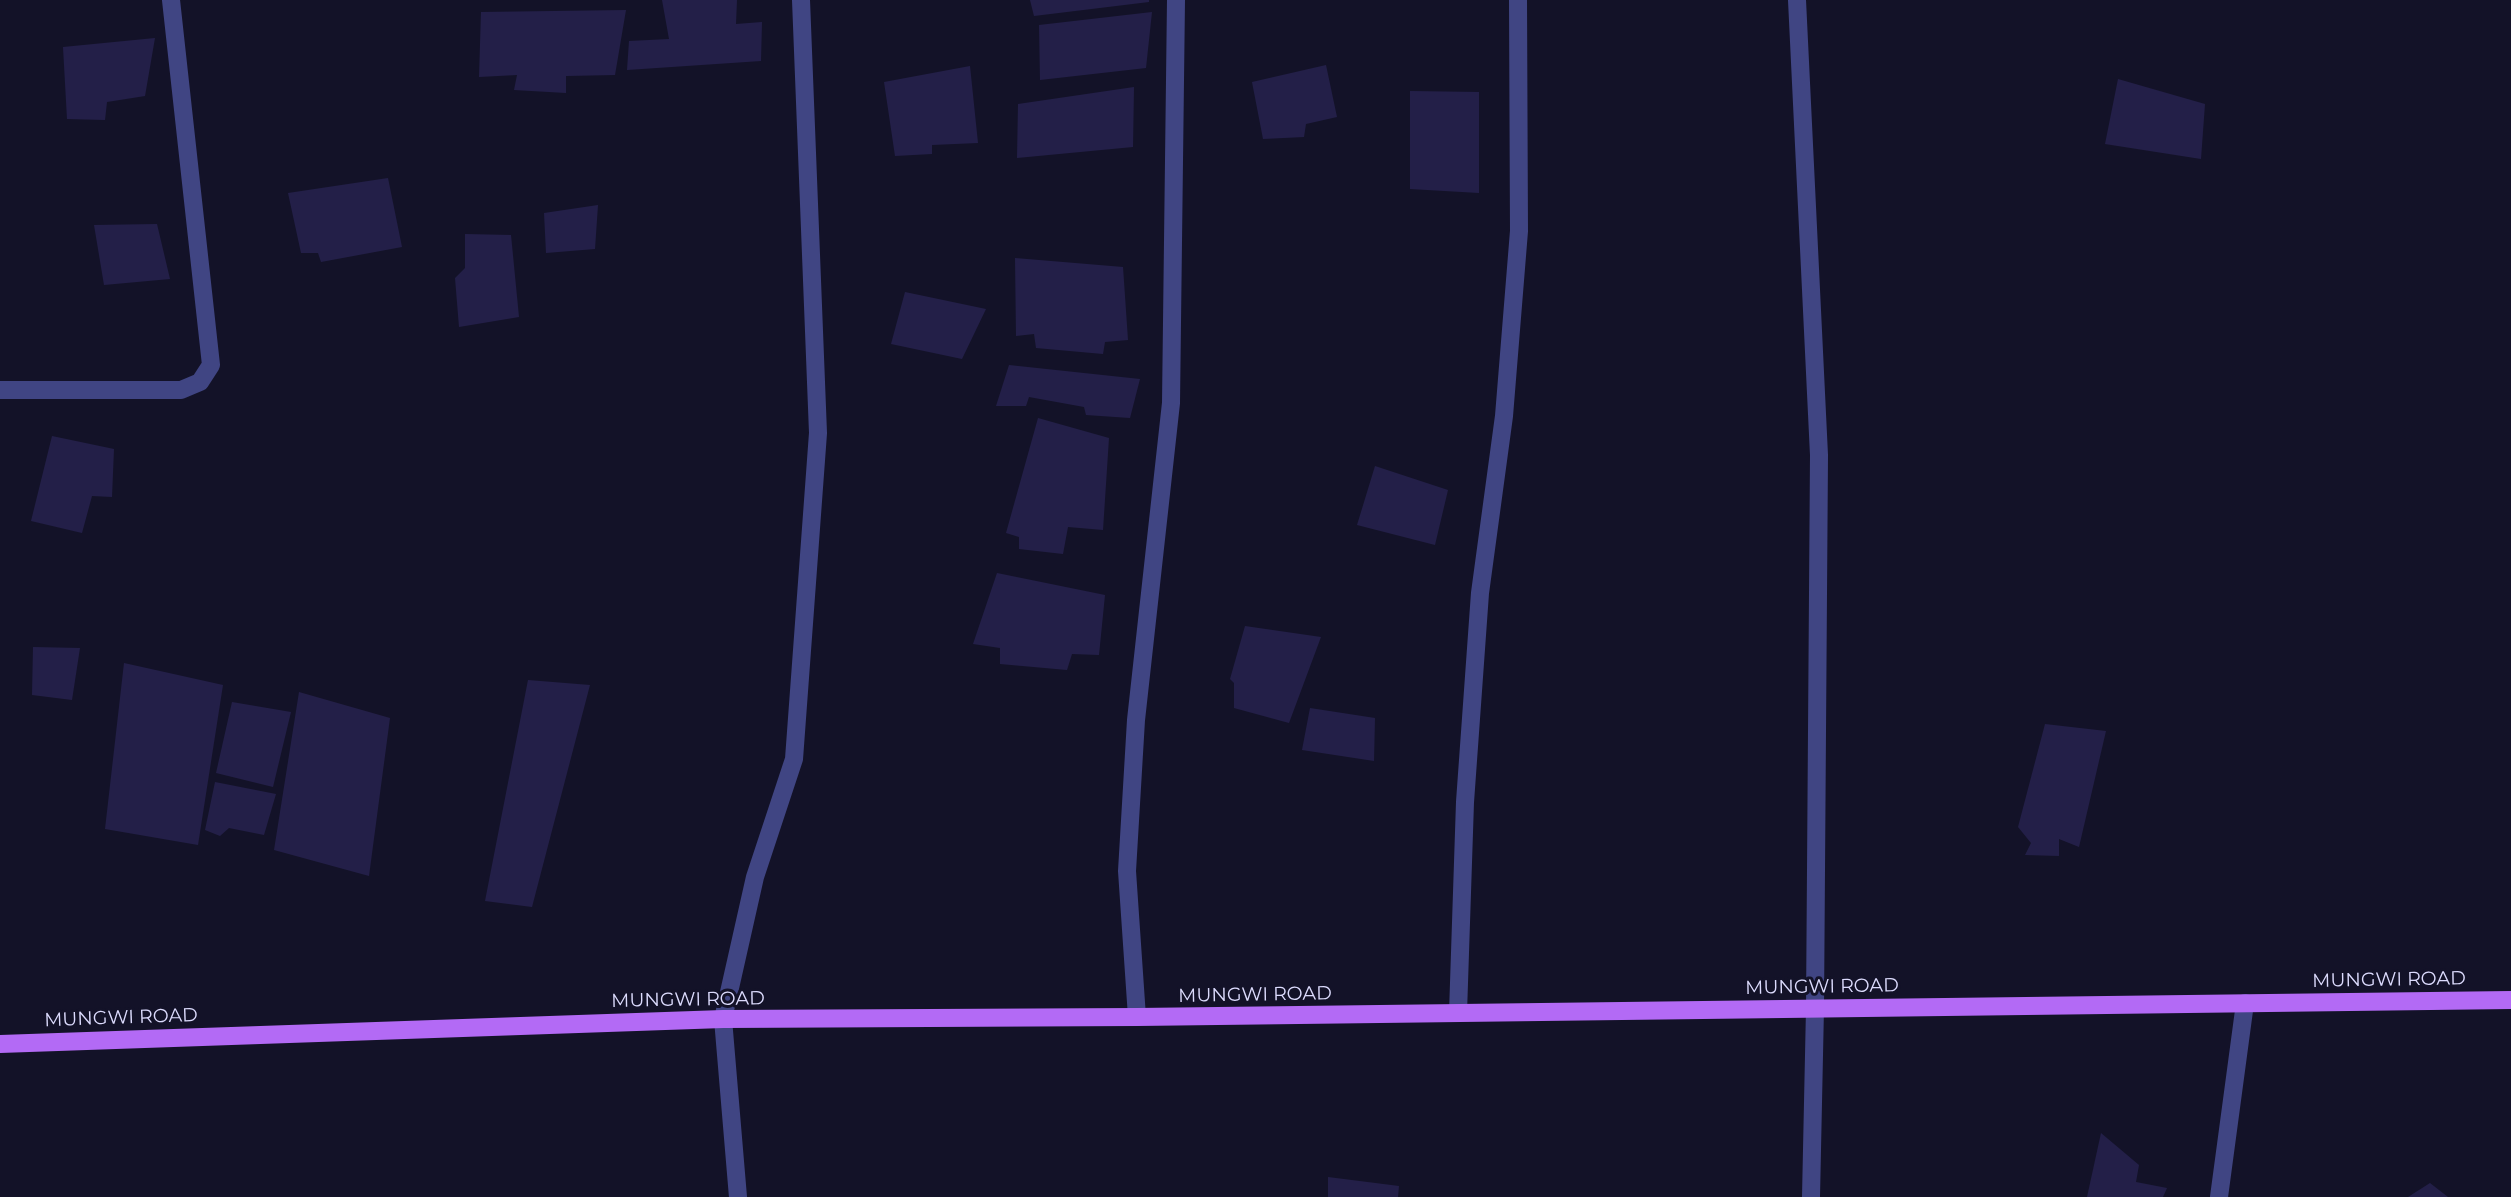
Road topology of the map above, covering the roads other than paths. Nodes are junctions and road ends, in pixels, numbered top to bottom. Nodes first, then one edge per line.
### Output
1 (171, 0) edge
2 (801, 0) edge
3 (1176, 0) edge
4 (1518, 0) edge
5 (1797, 0) edge
6 (0, 390) edge
7 (2511, 1000) edge
8 (2245, 1003) junction
9 (1815, 1008) junction
10 (1458, 1013) junction
11 (1137, 1017) junction
12 (723, 1019) junction
13 (0, 1044) edge
14 (738, 1197) edge
15 (1811, 1197) edge
16 (2219, 1197) edge

1 - 6 street
2 - 12 street
3 - 11 street
4 - 10 street
5 - 9 street
7 - 8 main road, MUNGWI ROAD
8 - 9 main road, MUNGWI ROAD
8 - 16 street
9 - 10 main road, MUNGWI ROAD
9 - 15 street
10 - 11 main road, MUNGWI ROAD
11 - 12 main road, MUNGWI ROAD
12 - 13 main road, MUNGWI ROAD
12 - 14 street

